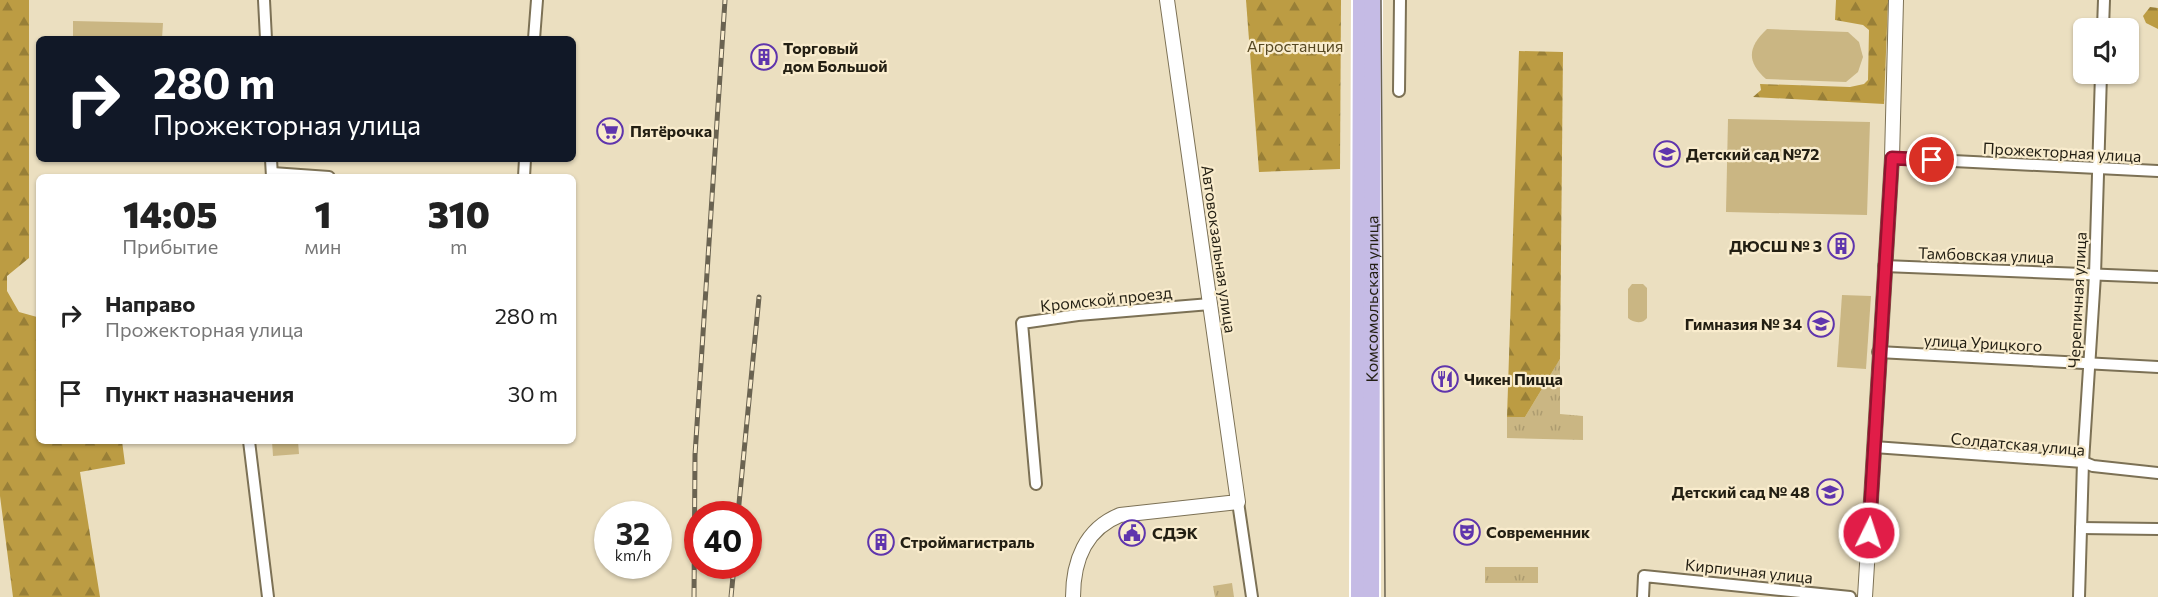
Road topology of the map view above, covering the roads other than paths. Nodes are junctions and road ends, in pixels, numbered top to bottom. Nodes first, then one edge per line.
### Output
1 (264, 0) edge
2 (537, 0) edge
3 (1167, 0) edge
4 (1361, 0) edge
5 (1373, 0) edge
6 (1400, 0) edge
7 (1896, 0) edge
8 (2104, 0) edge
9 (2103, 18) edge
10 (266, 36) edge
11 (534, 36) edge
12 (2101, 84) edge
13 (1399, 91) dead end
14 (1892, 158) junction
15 (2098, 169) junction
16 (2158, 171) edge
17 (1884, 266) junction
18 (2095, 275) junction
19 (2158, 277) edge
20 (1210, 304) junction
21 (1878, 352) junction
22 (2088, 363) junction
23 (2158, 367) edge
24 (249, 444) edge
25 (1874, 447) junction
26 (2083, 462) junction
27 (2158, 473) edge
28 (1036, 484) dead end
29 (1238, 502) junction
30 (2081, 528) junction
31 (2158, 529) edge
32 (1744, 585) junction
33 (268, 597) edge
34 (1073, 597) edge
35 (1252, 597) edge
36 (1359, 597) edge
37 (1371, 597) edge
38 (1643, 597) edge
39 (1743, 597) edge
40 (1850, 597) edge
41 (1865, 597) edge
42 (2079, 597) edge

1 - 10 street
2 - 11 street
3 - 20 street, Автовокзальная улица
4 - 36 main road, Комсомольская улица
5 - 37 main road, Комсомольская улица
6 - 13 street
7 - 14 street
8 - 9 street
12 - 15 street, Черепичная улица
14 - 15 street, Прожекторная улица
14 - 17 street
15 - 16 street, Прожекторная улица
15 - 18 street, Черепичная улица
17 - 18 street, Тамбовская улица
17 - 21 street
18 - 19 street, Тамбовская улица
18 - 22 street, Черепичная улица
20 - 28 street, Кромской проезд
20 - 29 street, Автовокзальная улица
21 - 22 street, улица Урицкого
21 - 25 street
22 - 23 street, улица Урицкого
22 - 26 street, Черепичная улица
24 - 33 street
25 - 26 street, Солдатская улица
25 - 41 street
26 - 27 street, Солдатская улица
26 - 30 street, Черепичная улица
29 - 34 street
29 - 35 street, Автовокзальная улица
30 - 31 street
30 - 42 street, Черепичная улица
32 - 38 street, Кирпичная улица
32 - 39 street
32 - 40 street, Кирпичная улица

